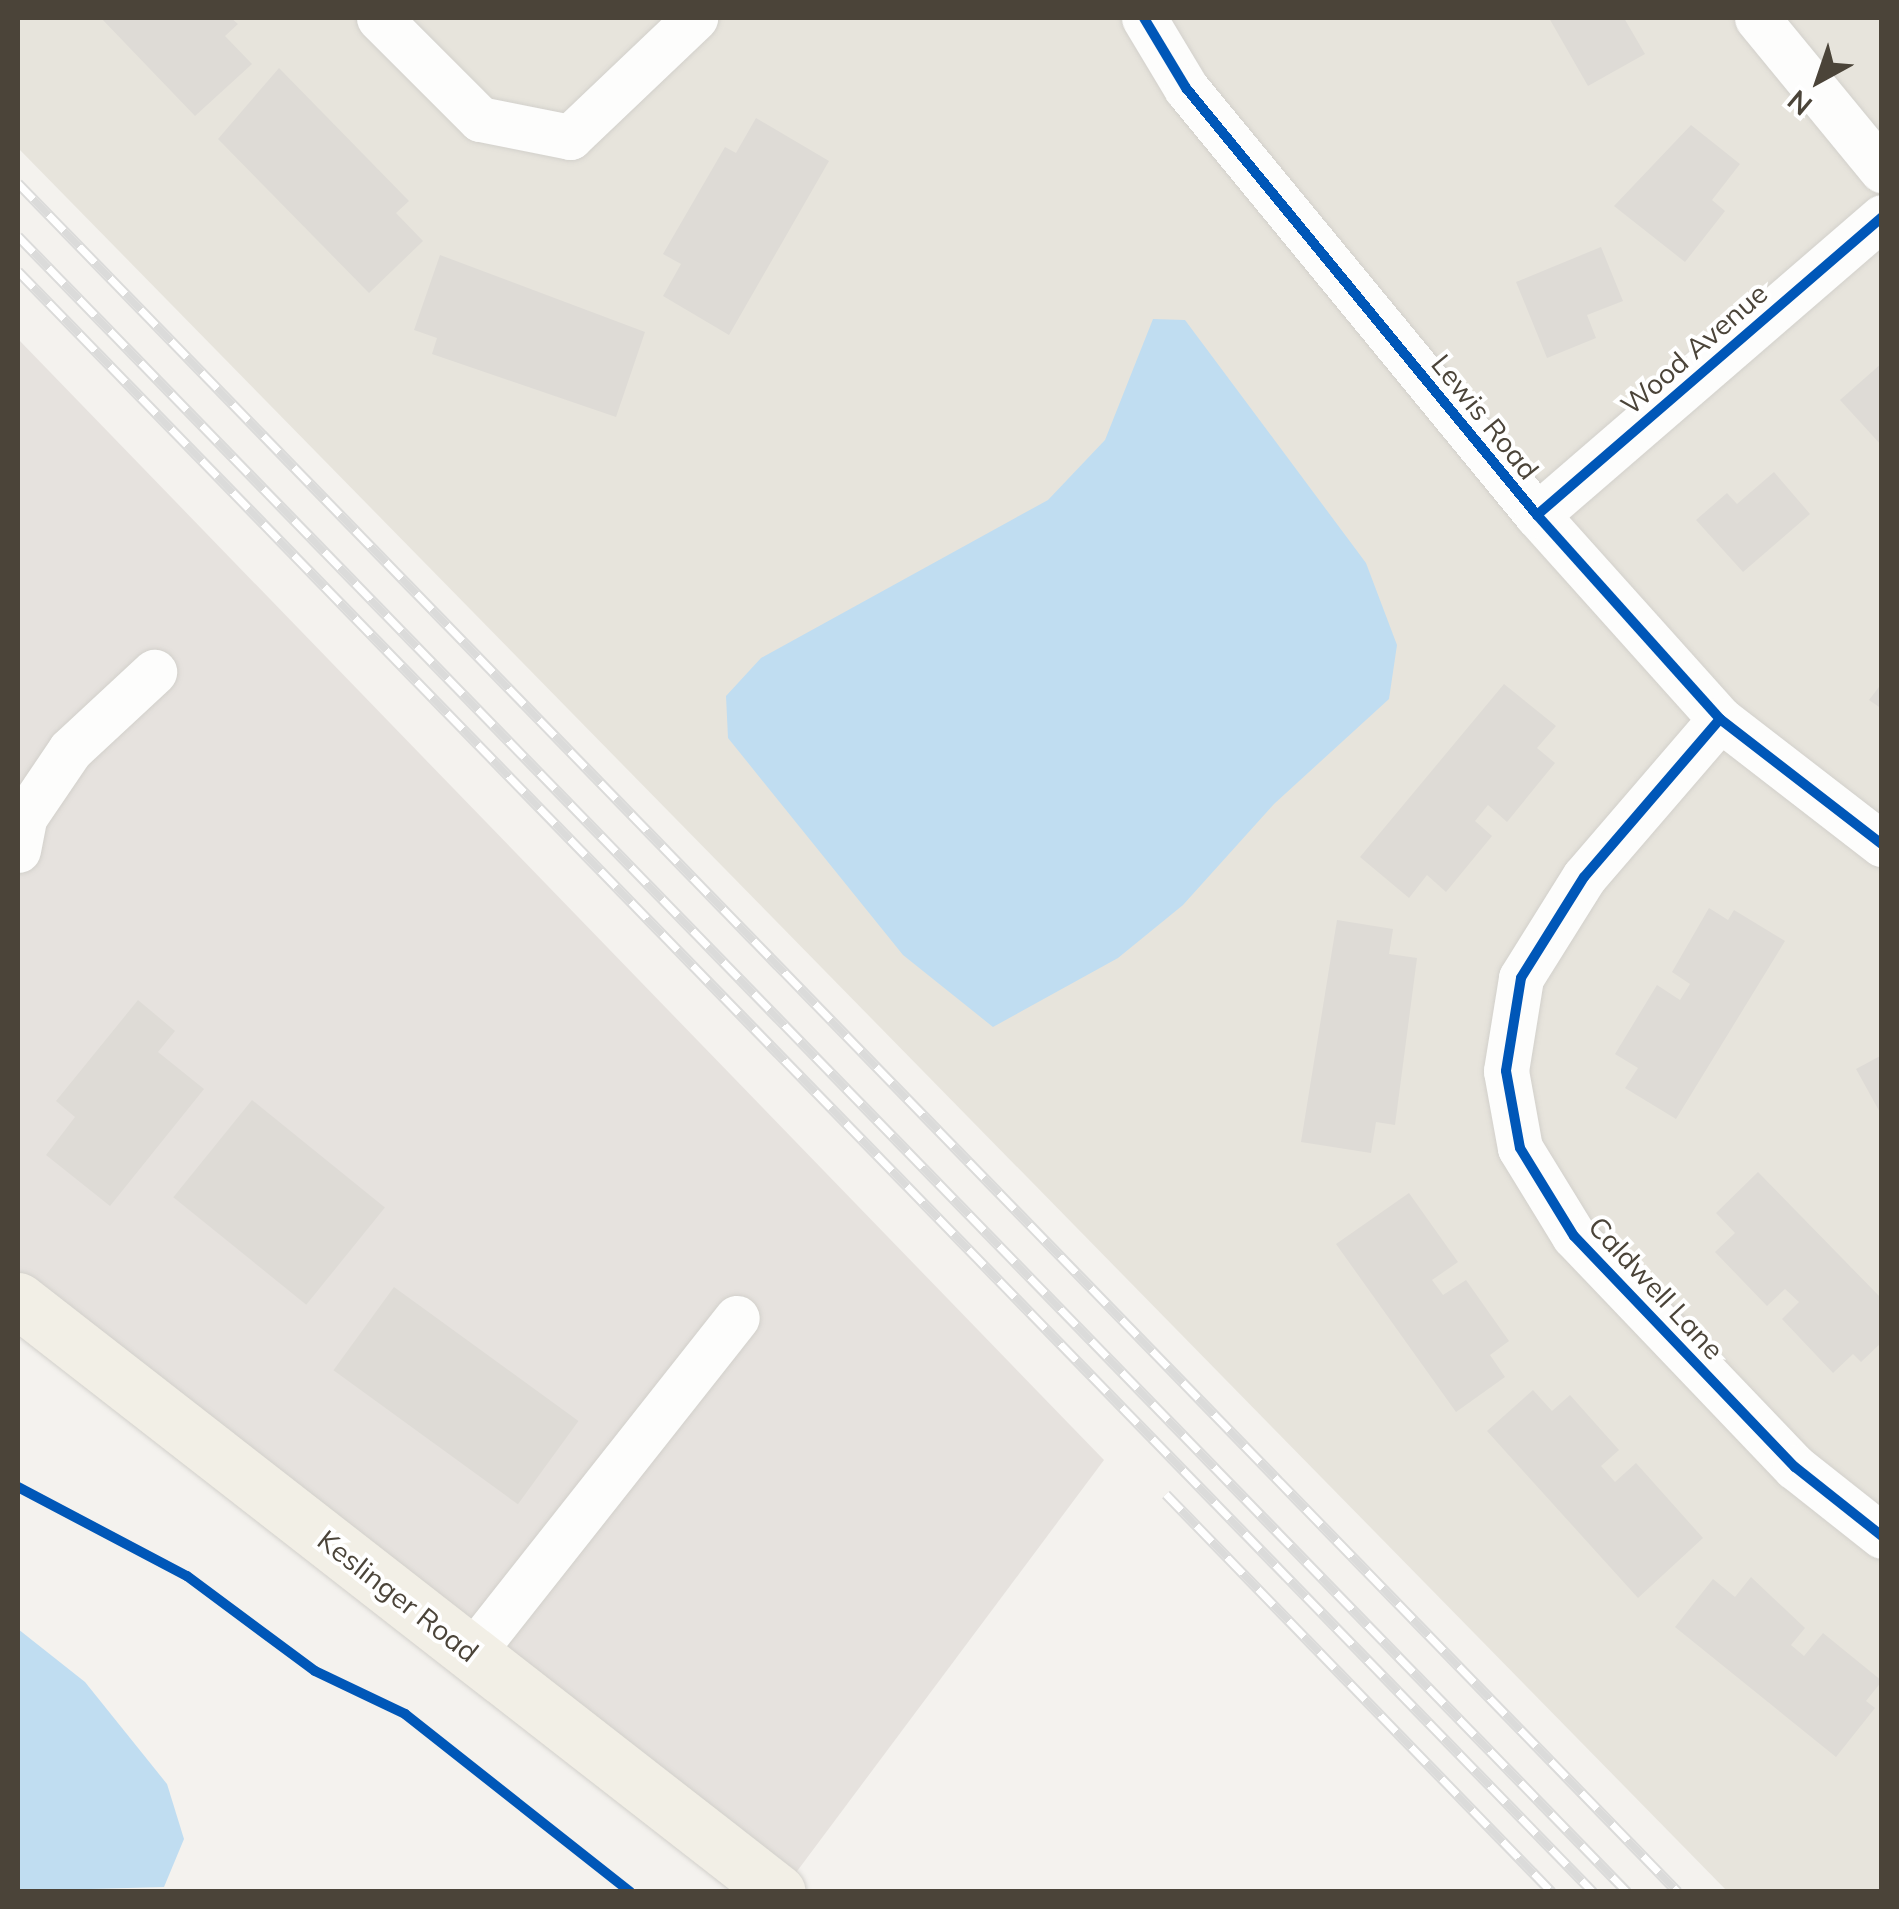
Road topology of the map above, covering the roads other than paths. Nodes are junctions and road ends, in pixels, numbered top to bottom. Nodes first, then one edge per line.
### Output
1 (379, 18) edge
2 (695, 18) edge
3 (1144, 18) edge
4 (1757, 18) edge
5 (1882, 170) edge
6 (1882, 216) edge
7 (1537, 515) junction
8 (154, 672) dead end
9 (1720, 720) junction
10 (1882, 844) edge
11 (18, 850) edge
12 (18, 1300) edge
13 (737, 1318) dead end
14 (1882, 1536) edge
15 (472, 1653) junction
16 (757, 1885) edge

1 - 2 street
3 - 7 street, Lewis Road
4 - 5 street
6 - 7 street, Wood Avenue
7 - 9 street, Lewis Road
8 - 11 street
9 - 10 street, Lewis Road
9 - 14 street, Caldwell Lane
12 - 15 main road, Keslinger Road
13 - 15 street
15 - 16 main road, Keslinger Road

